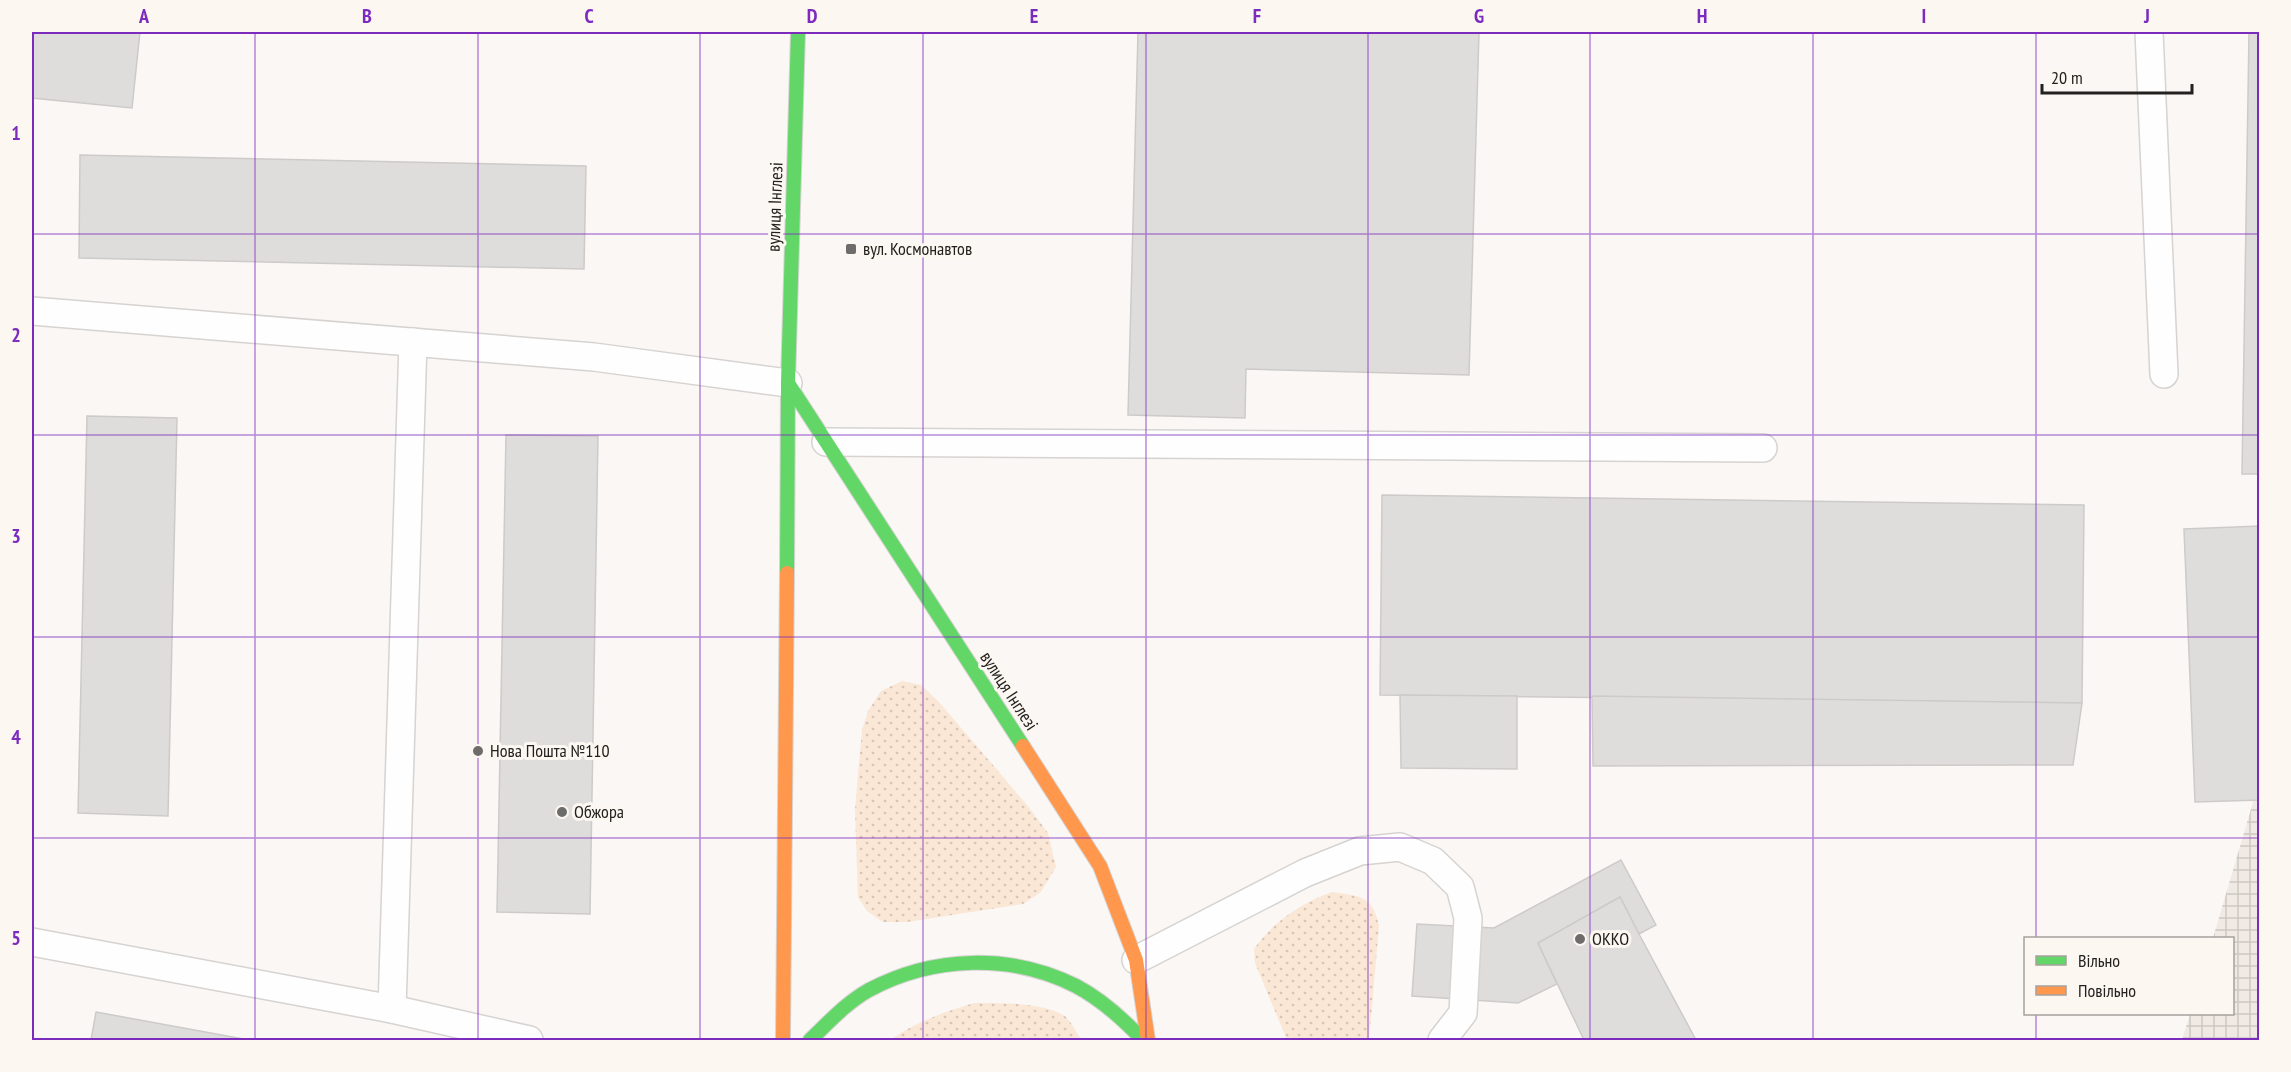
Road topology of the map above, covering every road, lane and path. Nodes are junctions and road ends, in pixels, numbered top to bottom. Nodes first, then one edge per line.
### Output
1 (798, 32) edge
2 (2149, 32) edge
3 (32, 311) edge
4 (413, 342) junction
5 (2164, 374) dead end
6 (788, 383) junction
7 (826, 442) junction
8 (1763, 448) dead end
9 (32, 942) edge
10 (1136, 960) junction
11 (392, 1009) junction
12 (529, 1041) edge
13 (783, 1041) edge
14 (810, 1041) edge
15 (1143, 1041) edge
16 (1148, 1041) edge
17 (1442, 1041) edge

1 - 6 main road, вулиця Інглезі
2 - 5 lane
3 - 4 lane
4 - 6 lane
4 - 11 lane
6 - 7 main road, вулиця Інглезі
6 - 13 main road, вулиця Інглезі
7 - 8 lane
7 - 10 main road, вулиця Інглезі
9 - 11 lane
10 - 16 main road, вулиця Інглезі
10 - 17 lane
11 - 12 lane
14 - 15 main road

